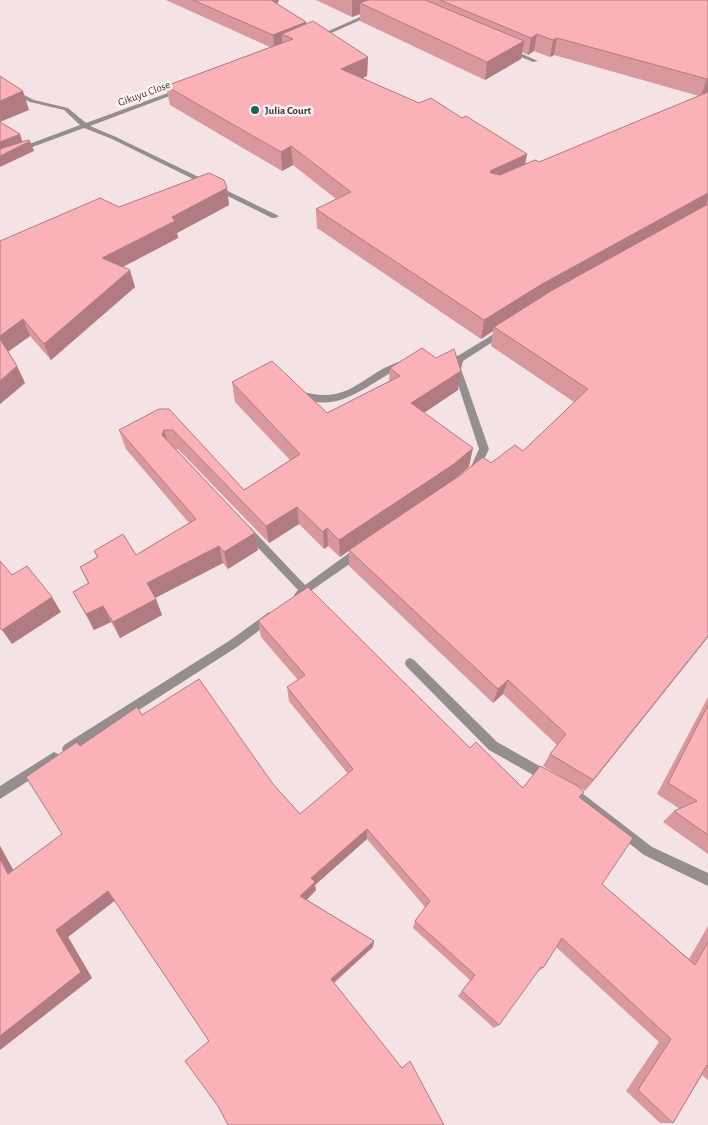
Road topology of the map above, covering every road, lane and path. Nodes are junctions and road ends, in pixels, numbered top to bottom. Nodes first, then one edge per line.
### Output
1 (379, 11) edge
2 (308, 40) edge
3 (508, 49) edge
4 (535, 61) dead end
5 (0, 85) edge
6 (191, 86) edge
7 (85, 126) junction
8 (0, 157) edge
9 (275, 216) dead end
10 (511, 326) edge
11 (412, 362) edge
12 (300, 394) edge
13 (469, 475) edge
14 (239, 521) edge
15 (372, 543) edge
16 (305, 591) junction
17 (410, 664) dead end
18 (0, 793) edge
19 (708, 880) edge

1 - 2 street
3 - 4 street
5 - 7 street
6 - 7 street, Gikuyu Close
7 - 8 street, Gikuyu Close
7 - 9 street
10 - 13 street
11 - 12 street
14 - 16 street
15 - 16 street
16 - 18 street
17 - 19 street

